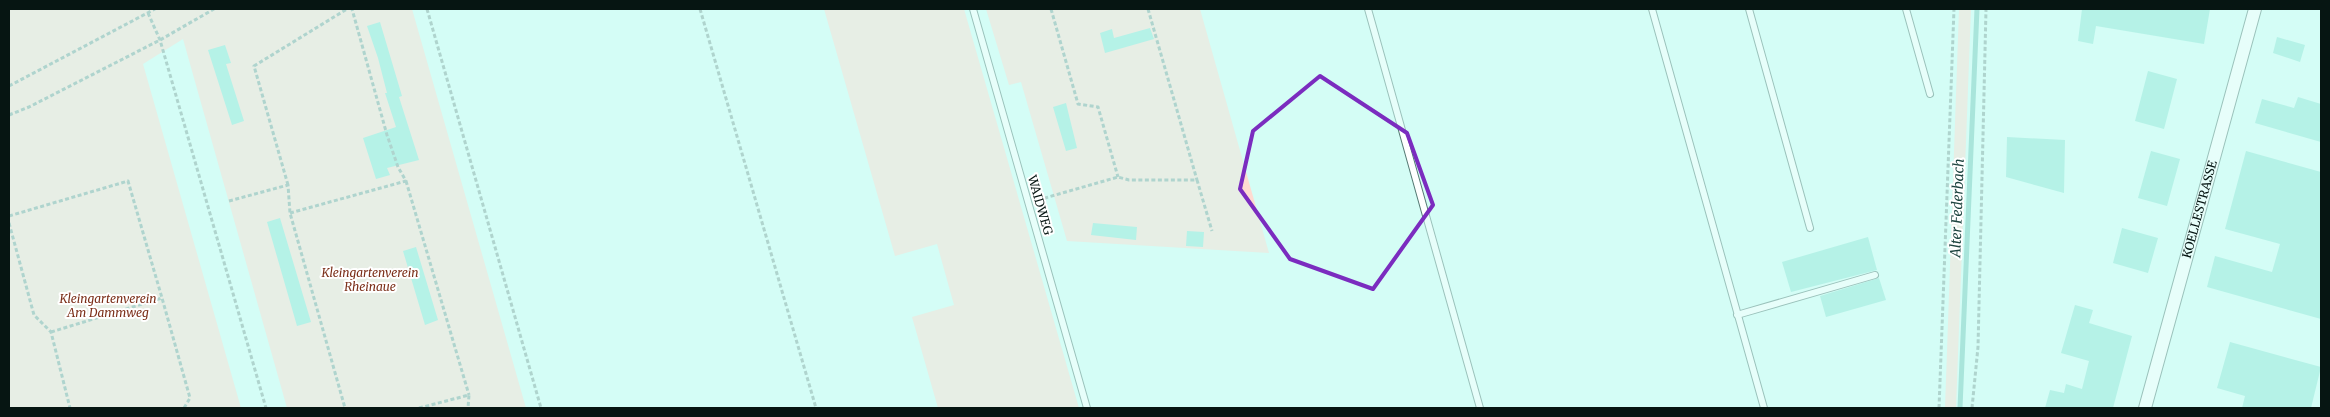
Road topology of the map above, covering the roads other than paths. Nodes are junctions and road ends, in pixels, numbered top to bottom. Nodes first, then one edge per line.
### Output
1 (973, 9) edge
2 (1368, 9) edge
3 (1652, 9) edge
4 (1749, 9) edge
5 (1906, 9) edge
6 (2254, 9) edge
7 (1930, 94) dead end
8 (1810, 228) dead end
9 (1876, 275) dead end
10 (1737, 315) junction
11 (1086, 408) edge
12 (1480, 408) edge
13 (1764, 408) edge
14 (2144, 408) edge

1 - 11 lane, WAIDWEG
2 - 12 lane
3 - 10 lane
4 - 8 lane
5 - 7 lane
6 - 14 street, KOELLESTRASSE
9 - 10 lane
10 - 13 lane

